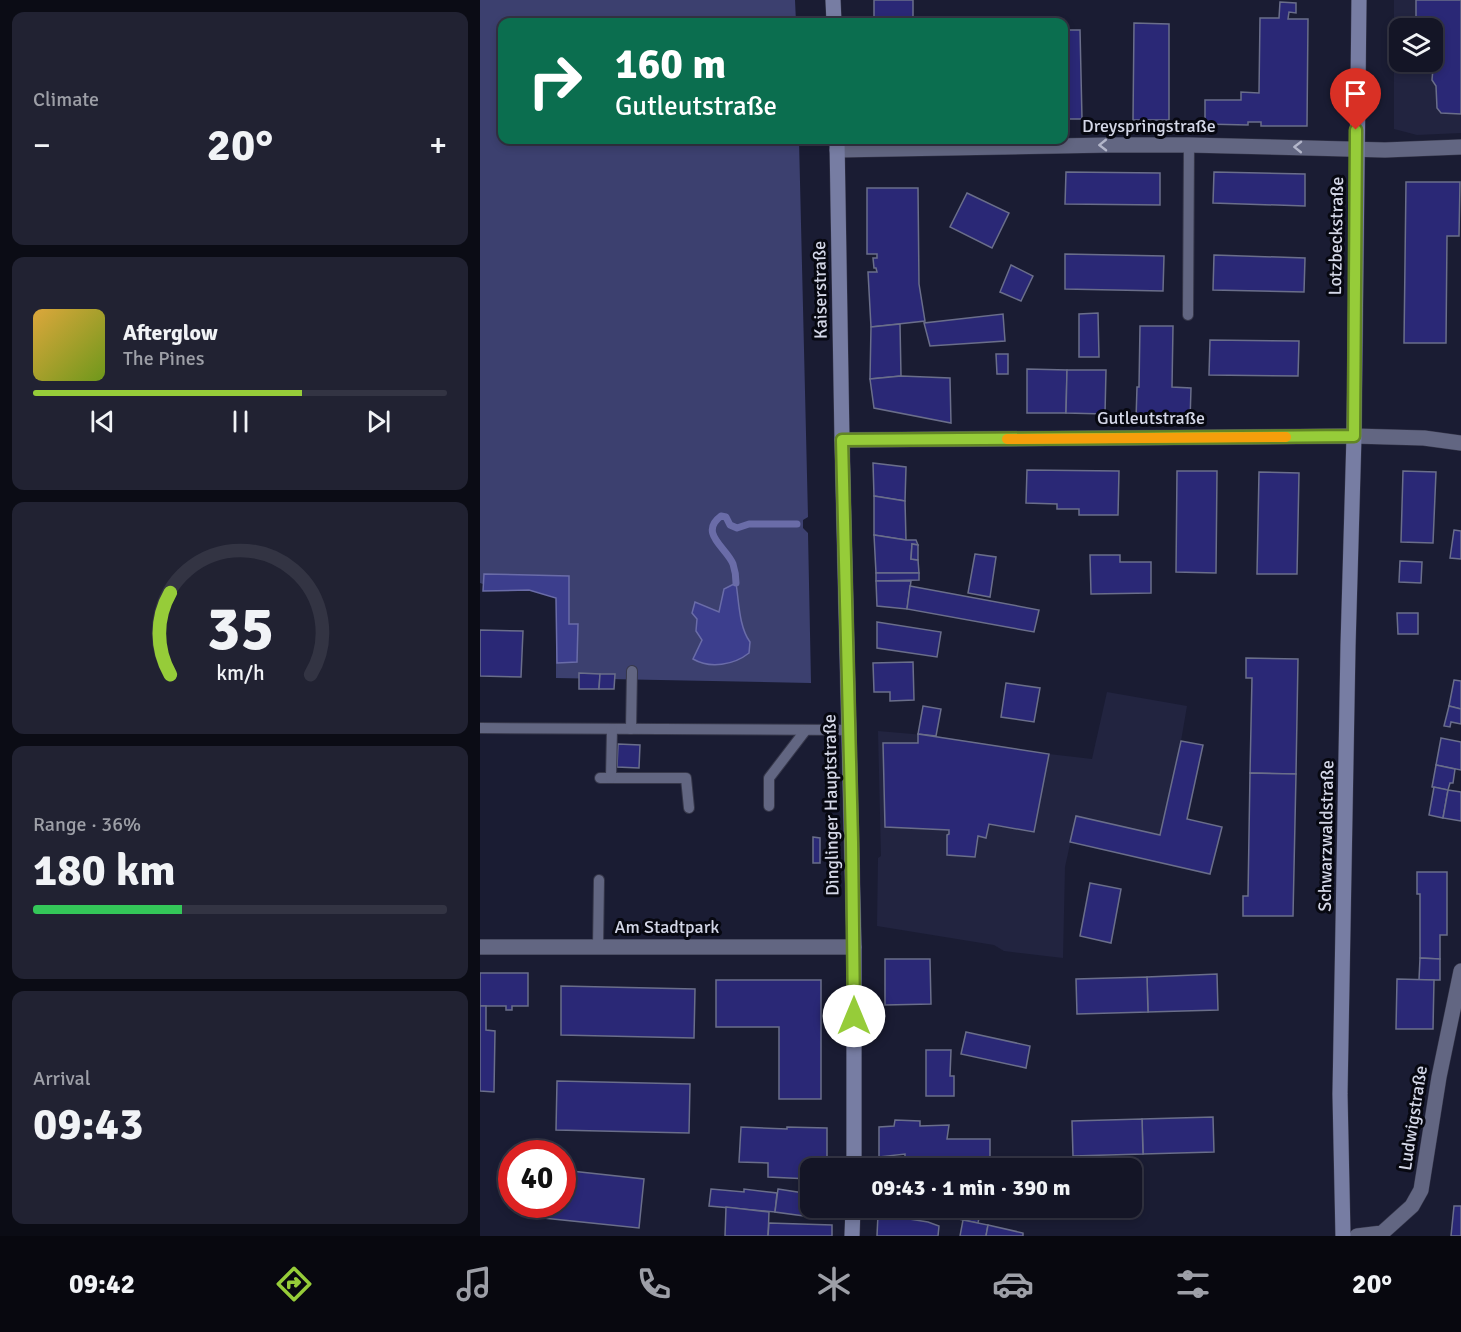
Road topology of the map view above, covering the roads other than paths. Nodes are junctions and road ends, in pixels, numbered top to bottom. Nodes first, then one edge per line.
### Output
1 (833, 0) edge
2 (1359, 0) edge
3 (834, 18) edge
4 (837, 145) edge
5 (1189, 145) junction
6 (1461, 147) edge
7 (1356, 148) junction
8 (1188, 315) dead end
9 (1354, 436) junction
10 (842, 440) junction
11 (1461, 443) edge
12 (632, 671) dead end
13 (480, 728) edge
14 (612, 729) junction
15 (631, 729) junction
16 (848, 730) junction
17 (805, 731) junction
18 (769, 806) dead end
19 (689, 808) dead end
20 (599, 880) dead end
21 (480, 947) edge
22 (598, 947) junction
23 (854, 947) junction
24 (1461, 971) edge
25 (854, 1158) edge
26 (853, 1218) edge
27 (852, 1236) edge
28 (1342, 1236) edge
29 (1357, 1236) edge

1 - 3 street
2 - 7 street, Lotzbeckstraße
5 -> 4 street, Dreyspringstraße
4 - 10 street, Kaiserstraße
7 -> 5 street, Dreyspringstraße
5 - 8 lane
6 - 7 street, Dreyspringstraße
7 - 9 street, Lotzbeckstraße
9 - 10 street, Gutleutstraße
9 - 11 street, Gutleutstraße
9 - 28 street, Schwarzwaldstraße
10 - 16 street, Dinglinger Hauptstraße
12 - 15 lane
13 - 14 lane
14 - 15 lane
14 - 19 lane
15 - 17 lane
16 - 17 lane
16 - 23 street, Dinglinger Hauptstraße
17 - 18 lane
20 - 22 lane
21 - 22 street, Am Stadtpark
22 - 23 street, Am Stadtpark
23 - 25 street, Dinglinger Hauptstraße
24 - 29 street, Ludwigstraße
26 - 27 street

